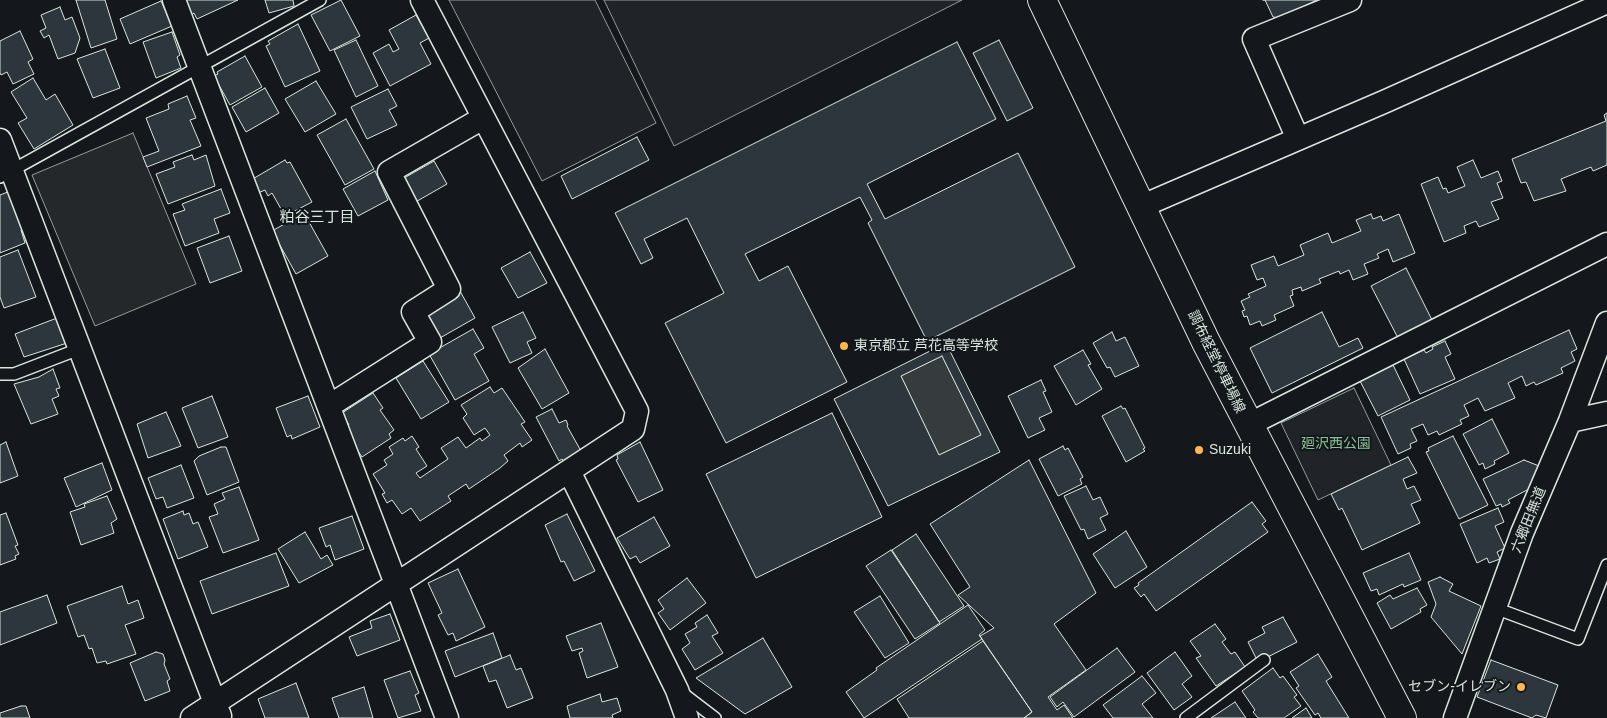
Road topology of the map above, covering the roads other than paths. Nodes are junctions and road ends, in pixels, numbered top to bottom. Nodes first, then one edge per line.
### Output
1 (174, 0) edge
2 (320, 0) edge
3 (422, 0) edge
4 (1042, 0) edge
5 (1350, 0) edge
6 (1607, 2) edge
7 (199, 67) junction
8 (483, 118) junction
9 (1298, 139) junction
10 (0, 140) edge
11 (6, 173) edge
12 (1140, 207) junction
13 (1607, 244) edge
14 (1607, 323) edge
15 (80, 349) junction
16 (0, 374) edge
17 (329, 406) junction
18 (1607, 413) edge
19 (1570, 421) junction
20 (1248, 425) junction
21 (570, 471) junction
22 (1607, 565) edge
23 (397, 584) junction
24 (1495, 608) junction
25 (1264, 660) dead end
26 (677, 690) junction
27 (218, 711) edge
28 (1192, 716) edge
29 (192, 718) edge
30 (446, 718) edge
31 (687, 718) edge
32 (715, 718) edge
33 (1402, 718) edge
34 (1455, 718) edge

1 - 7 street
2 - 7 lane
3 - 8 street
4 - 12 main road, 調布経堂停車場線
5 - 9 street
6 - 9 street
7 - 11 lane
7 - 17 street
8 - 17 street
8 - 21 street
9 - 12 street
10 - 11 street
11 - 15 street
12 - 20 main road, 調布経堂停車場線
13 - 20 street
14 - 19 street, 六郷田無道
15 - 16 lane
15 - 27 street
17 - 23 street
18 - 19 street
19 - 24 street, 六郷田無道
20 - 33 main road, 調布経堂停車場線
21 - 23 street
21 - 26 street
22 - 24 lane
23 - 27 street
23 - 30 street
24 - 34 street, 六郷田無道
25 - 28 lane
26 - 31 street
26 - 32 lane
27 - 29 street

